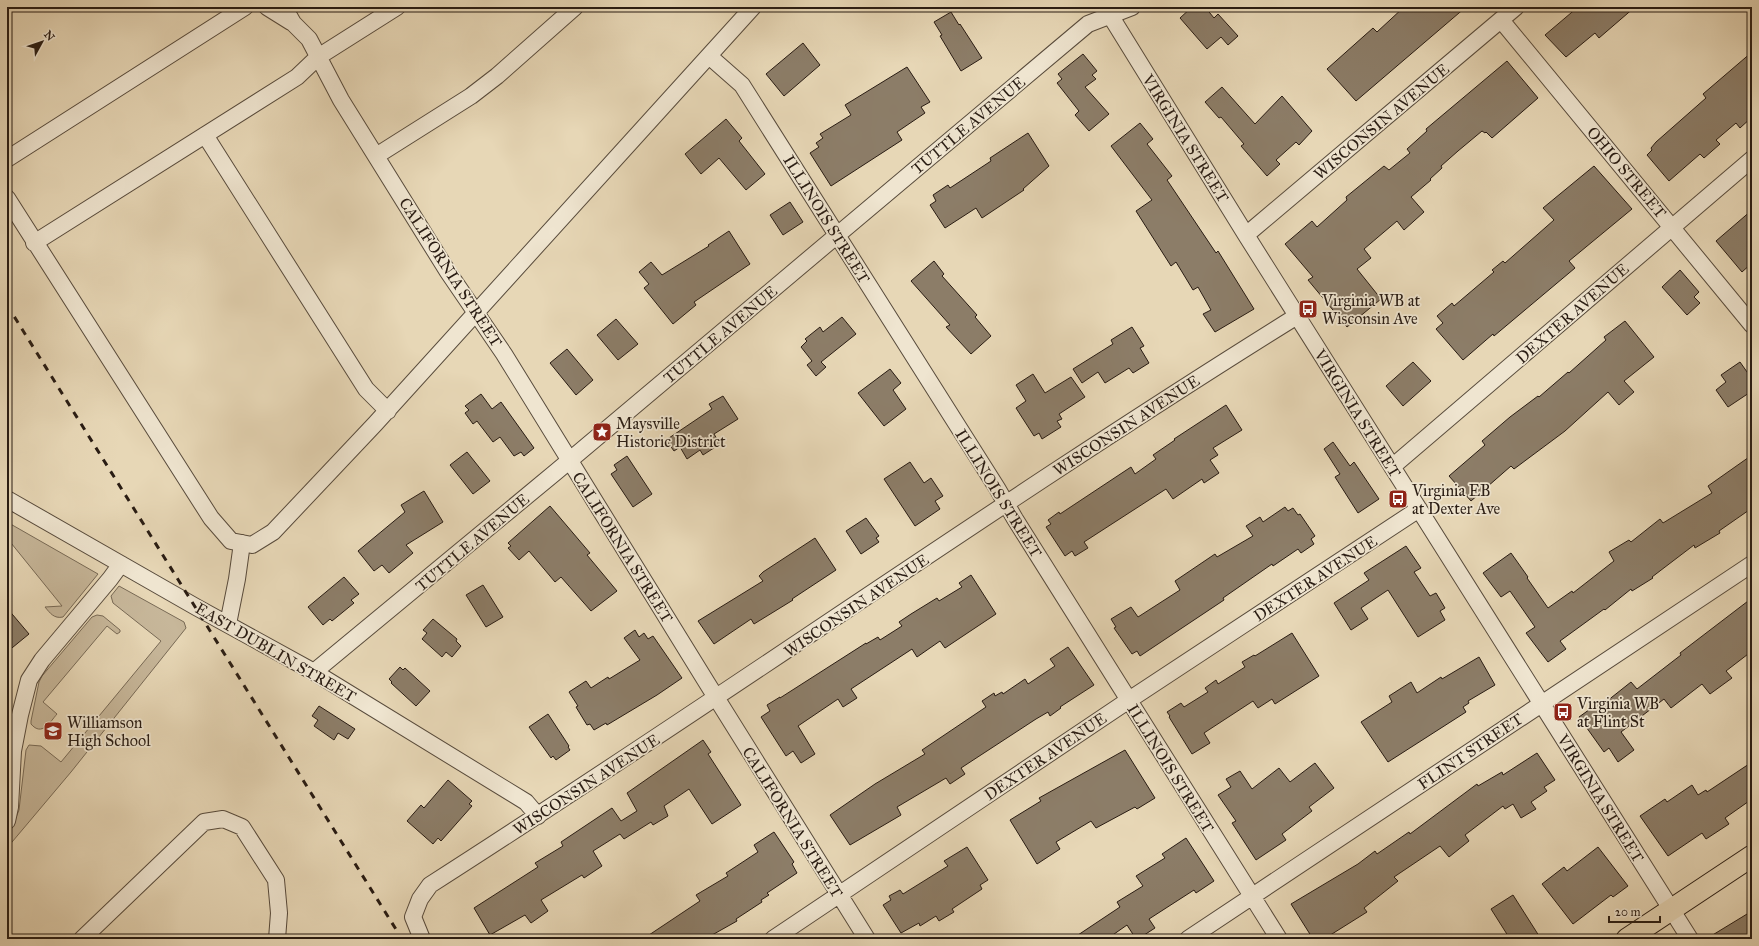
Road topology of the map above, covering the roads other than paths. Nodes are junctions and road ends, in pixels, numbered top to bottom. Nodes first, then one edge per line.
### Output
1 (246, 7) edge
2 (267, 7) edge
3 (284, 7) edge
4 (397, 7) edge
5 (575, 7) edge
6 (753, 7) edge
7 (1132, 7) edge
8 (1516, 7) edge
9 (1108, 11) edge
10 (1501, 20) junction
11 (293, 23) junction
12 (709, 56) junction
13 (318, 57) junction
14 (205, 135) junction
15 (376, 156) junction
16 (7, 158) edge
17 (1752, 159) edge
18 (7, 198) edge
19 (1672, 226) junction
20 (837, 234) junction
21 (1246, 235) junction
22 (34, 243) junction
23 (476, 313) junction
24 (1297, 316) junction
25 (1752, 324) edge
26 (388, 410) junction
27 (569, 461) junction
28 (1392, 467) junction
29 (7, 499) edge
30 (1007, 504) junction
31 (1419, 509) junction
32 (242, 543) junction
33 (121, 564) junction
34 (1752, 564) edge
35 (228, 624) junction
36 (314, 672) junction
37 (716, 698) junction
38 (1129, 700) junction
39 (1541, 704) junction
40 (538, 816) junction
41 (7, 821) edge
42 (1752, 856) edge
43 (839, 895) junction
44 (1252, 896) junction
45 (1672, 910) junction
46 (82, 939) edge
47 (277, 939) edge
48 (422, 939) edge
49 (773, 939) edge
50 (867, 939) edge
51 (1188, 939) edge
52 (1280, 939) edge
53 (1627, 939) edge
54 (1690, 939) edge

1 - 16 street
2 - 11 street
3 - 11 street
4 - 13 street
5 - 15 street
6 - 12 street
7 - 9 street, TUTTLE AVENUE
8 - 10 street, WISCONSIN AVENUE
9 - 20 street, TUTTLE AVENUE
9 - 21 street, VIRGINIA STREET
10 - 19 street, OHIO STREET
10 - 21 street, WISCONSIN AVENUE
11 - 13 street, CALIFORNIA STREET
12 - 20 street, ILLINOIS STREET
12 - 23 street
13 - 14 street
13 - 15 street, CALIFORNIA STREET
14 - 22 street
14 - 26 street
15 - 23 street, CALIFORNIA STREET
17 - 19 street, DEXTER AVENUE
18 - 22 street
19 - 25 street, OHIO STREET
19 - 28 street, DEXTER AVENUE
20 - 27 street, TUTTLE AVENUE
20 - 30 street, ILLINOIS STREET
21 - 24 street, VIRGINIA STREET
22 - 32 street
23 - 26 street
23 - 27 street, CALIFORNIA STREET
24 - 28 street, VIRGINIA STREET
24 - 30 street, WISCONSIN AVENUE
26 - 32 street
27 - 36 street, TUTTLE AVENUE
27 - 37 street, CALIFORNIA STREET
28 - 31 street, VIRGINIA STREET
29 - 33 street, EAST DUBLIN STREET
30 - 37 street, WISCONSIN AVENUE
30 - 38 street, ILLINOIS STREET
31 - 38 street, DEXTER AVENUE
31 - 39 street, VIRGINIA STREET
32 - 35 street
33 - 35 street, EAST DUBLIN STREET
33 - 41 street
34 - 39 street, FLINT STREET
35 - 36 street, EAST DUBLIN STREET
36 - 40 street, EAST DUBLIN STREET
37 - 40 street, WISCONSIN AVENUE
37 - 43 street, CALIFORNIA STREET
38 - 43 street, DEXTER AVENUE
38 - 44 street, ILLINOIS STREET
39 - 44 street, FLINT STREET
39 - 45 street, VIRGINIA STREET
40 - 48 street, WISCONSIN AVENUE
42 - 45 main road
43 - 49 street, DEXTER AVENUE
43 - 50 street, CALIFORNIA STREET
44 - 51 street, FLINT STREET
44 - 52 street, ILLINOIS STREET
45 - 53 main road
45 - 54 street, VIRGINIA STREET
46 - 47 street

